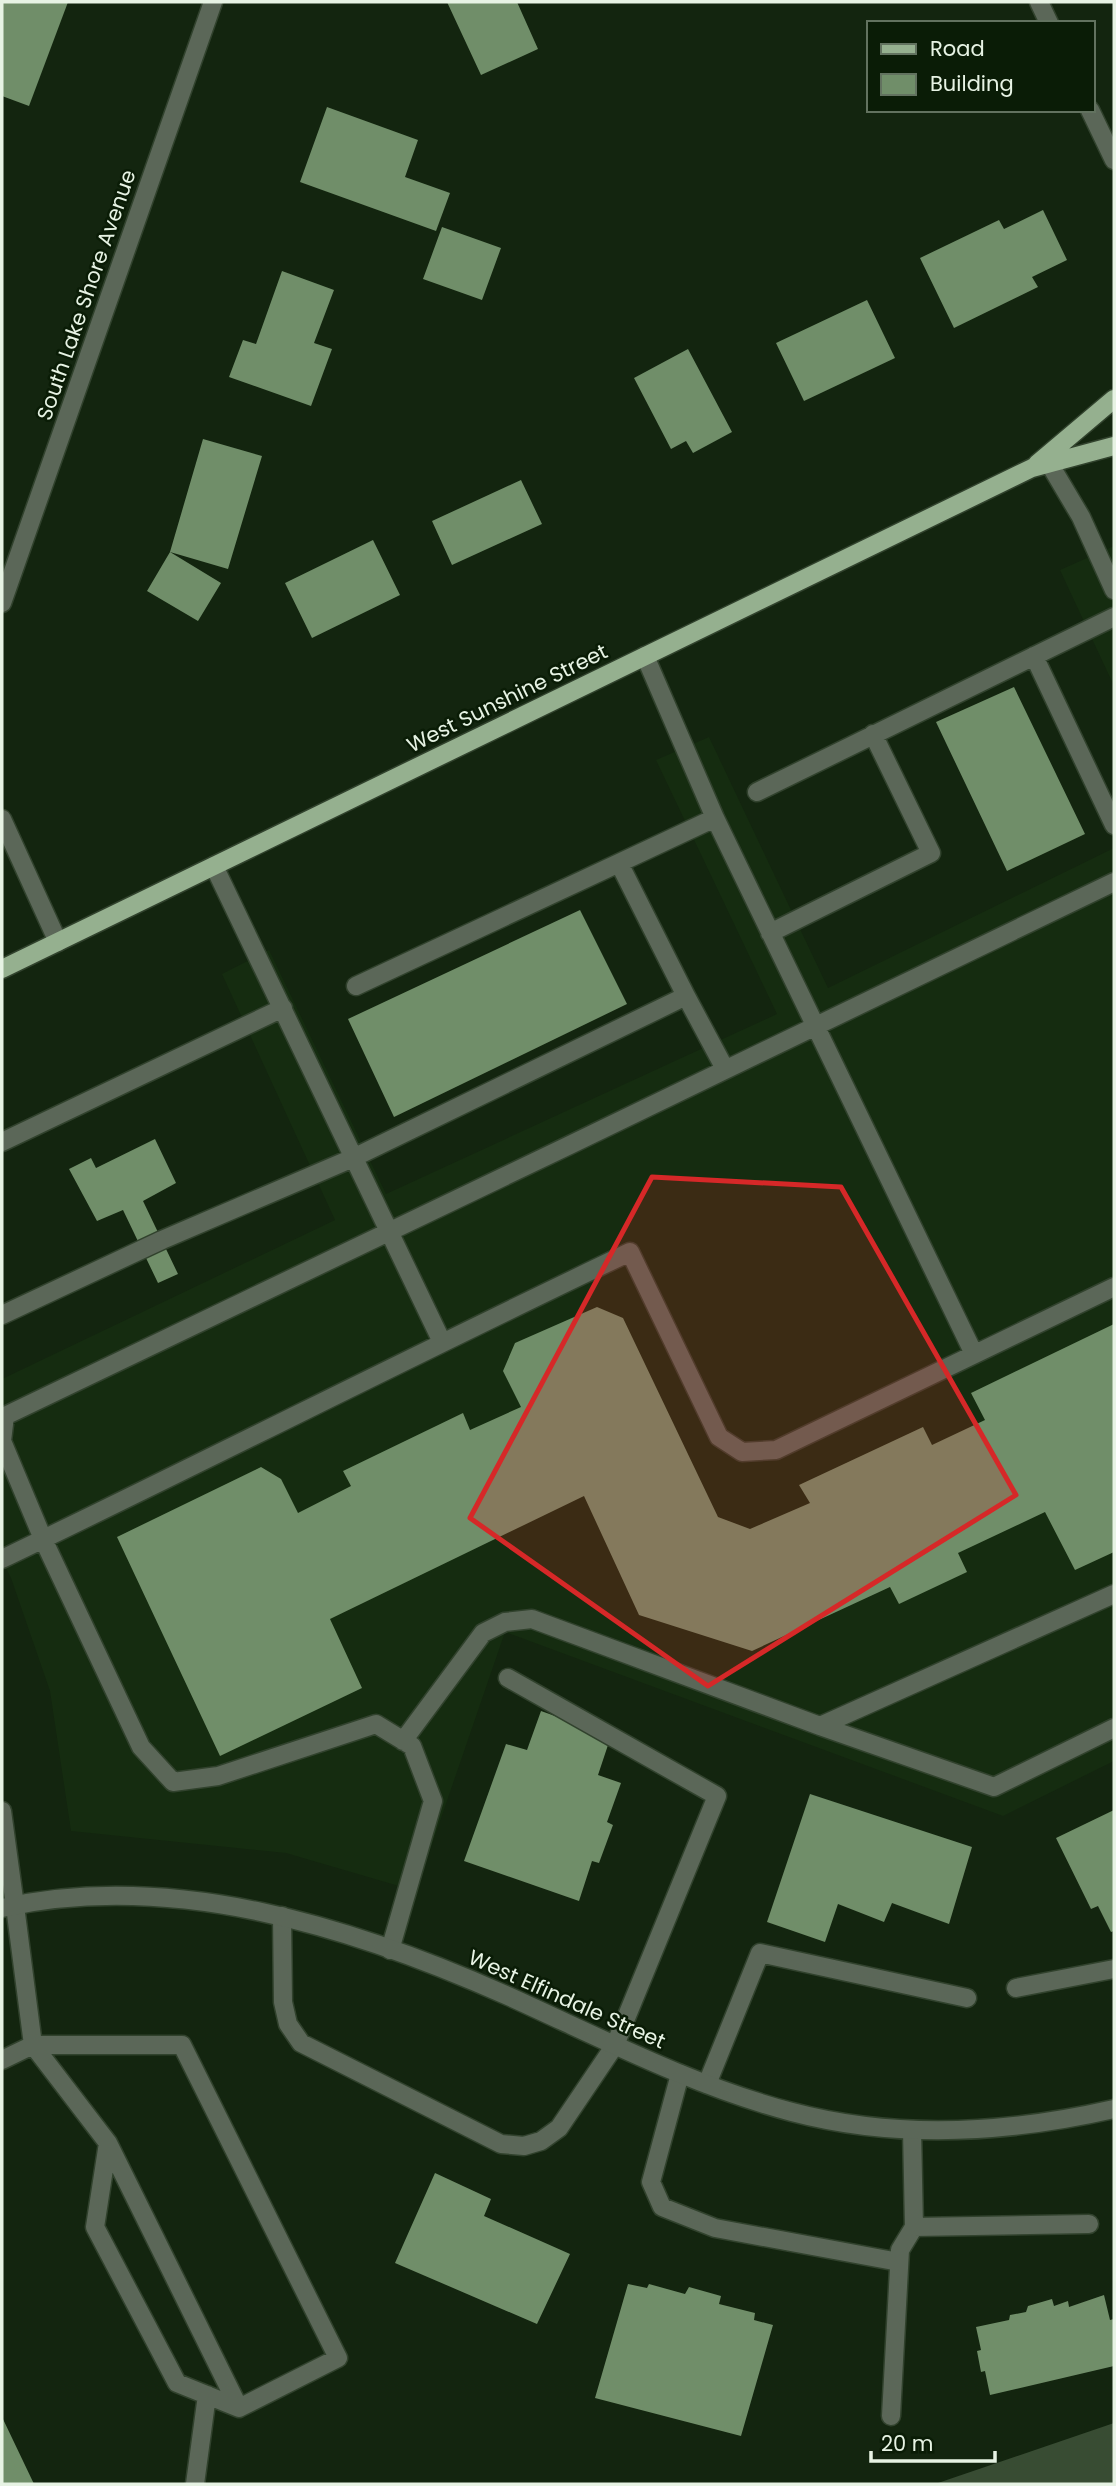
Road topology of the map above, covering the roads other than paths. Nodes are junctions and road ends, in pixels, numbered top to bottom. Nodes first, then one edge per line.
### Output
1 (213, 2) edge
2 (1039, 2) edge
3 (1048, 21) edge
4 (1091, 112) edge
5 (1114, 160) edge
6 (1114, 399) edge
7 (1114, 446) edge
8 (1041, 466) junction
9 (1114, 590) edge
10 (2, 603) edge
11 (1114, 617) edge
12 (645, 656) junction
13 (1034, 656) junction
14 (873, 734) junction
15 (757, 792) dead end
16 (715, 818) junction
17 (2, 819) edge
18 (1114, 825) edge
19 (619, 863) junction
20 (214, 866) junction
21 (1114, 882) edge
22 (770, 933) junction
23 (58, 942) junction
24 (2, 969) edge
25 (356, 986) dead end
26 (686, 996) junction
27 (283, 1008) junction
28 (814, 1026) junction
29 (724, 1069) junction
30 (2, 1142) edge
31 (353, 1158) junction
32 (390, 1233) junction
33 (1114, 1287) edge
34 (2, 1315) edge
35 (442, 1342) junction
36 (974, 1354) junction
37 (43, 1539) junction
38 (2, 1559) edge
39 (1114, 1594) edge
40 (508, 1678) dead end
41 (820, 1726) junction
42 (1114, 1728) edge
43 (403, 1741) junction
44 (2, 1811) edge
45 (8, 1907) edge
46 (282, 1916) junction
47 (390, 1950) junction
48 (1114, 1969) edge
49 (1016, 1988) dead end
50 (967, 1998) dead end
51 (33, 2045) junction
52 (615, 2045) junction
53 (2, 2060) edge
54 (680, 2074) junction
55 (707, 2084) junction
56 (1114, 2109) edge
57 (912, 2130) junction
58 (108, 2143) junction
59 (1089, 2224) dead end
60 (914, 2227) junction
61 (899, 2262) junction
62 (207, 2395) junction
63 (239, 2408) junction
64 (891, 2416) dead end
65 (195, 2484) edge

1 - 10 street, South Lake Shore Avenue
2 - 3 street
4 - 5 street
6 - 8 main road, West Sunshine Street
7 - 8 main road, West Sunshine Street
8 - 9 street
8 - 12 main road, West Sunshine Street
11 - 13 street
12 - 16 street
12 - 20 main road, West Sunshine Street
13 - 14 street
13 - 18 street
14 - 15 street
14 - 22 street
16 - 19 street
16 - 22 street
17 - 23 street
19 - 25 street
19 - 26 street
20 - 23 main road, West Sunshine Street
20 - 27 street
21 - 28 street
22 - 28 street
23 - 24 main road, West Sunshine Street
26 - 29 street
26 - 31 street
27 - 30 street
27 - 31 street
28 - 29 street
28 - 36 street
29 - 32 street
31 - 32 street
31 - 34 street
32 - 35 street
32 - 37 street
33 - 36 street
35 - 36 street
35 - 37 street
37 - 38 street
37 - 43 street
39 - 41 street
40 - 52 street
41 - 42 street
41 - 43 street
43 - 47 street
44 - 45 street
45 - 46 street, West Elfindale Street
45 - 51 street
46 - 47 street, West Elfindale Street
46 - 52 street
47 - 52 street, West Elfindale Street
48 - 49 street
50 - 55 street
51 - 53 street
51 - 58 street
51 - 63 street
52 - 54 street, West Elfindale Street
54 - 55 street, West Elfindale Street
54 - 61 street
55 - 57 street, West Elfindale Street
56 - 57 street, West Elfindale Street
57 - 60 street
58 - 62 street
58 - 63 street
59 - 60 street
60 - 61 street
61 - 64 street
62 - 63 street
62 - 65 street

